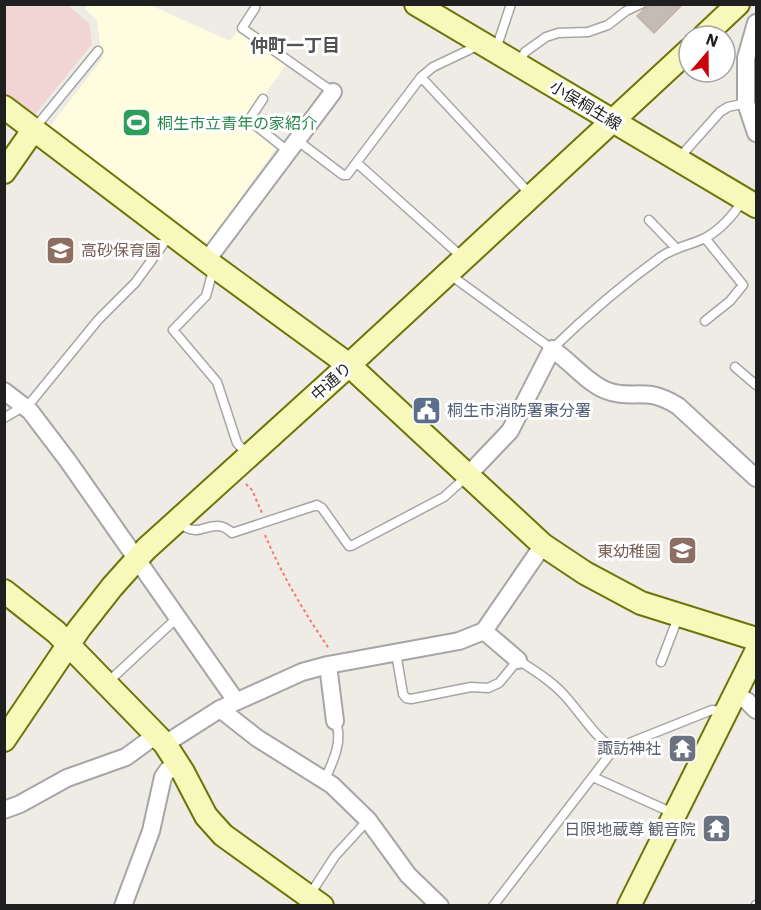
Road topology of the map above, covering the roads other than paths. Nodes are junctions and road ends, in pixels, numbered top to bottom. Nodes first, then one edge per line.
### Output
1 (255, 4) edge
2 (416, 4) edge
3 (511, 4) edge
4 (641, 4) edge
5 (738, 4) edge
6 (756, 23) edge
7 (717, 24) edge
8 (487, 46) junction
9 (98, 51) dead end
10 (677, 61) edge
11 (518, 65) junction
12 (421, 77) junction
13 (333, 92) joint
14 (263, 99) dead end
15 (746, 103) junction
16 (4, 107) edge
17 (612, 121) junction
18 (34, 129) junction
19 (756, 133) edge
20 (293, 147) junction
21 (678, 159) junction
22 (357, 163) junction
23 (4, 172) edge
24 (531, 195) junction
25 (751, 202) edge
26 (649, 220) dead end
27 (171, 233) junction
28 (705, 238) junction
29 (676, 248) junction
30 (211, 264) junction
31 (455, 266) junction
32 (705, 321) dead end
33 (552, 349) junction
34 (349, 365) junction
35 (735, 367) dead end
36 (756, 385) edge
37 (4, 392) edge
38 (25, 407) junction
39 (4, 418) edge
40 (241, 463) junction
41 (467, 476) junction
42 (756, 478) edge
43 (179, 520) junction
44 (543, 545) junction
45 (137, 558) junction
46 (4, 591) edge
47 (679, 615) junction
48 (178, 617) junction
49 (484, 631) junction
50 (756, 639) edge
51 (69, 644) junction
52 (756, 652) edge
53 (396, 653) junction
54 (518, 660) junction
55 (661, 662) dead end
56 (331, 664) junction
57 (106, 684) junction
58 (236, 701) junction
59 (731, 704) junction
60 (220, 709) junction
61 (756, 710) edge
62 (335, 721) joint
63 (4, 740) edge
64 (166, 747) junction
65 (614, 749) junction
66 (593, 777) junction
67 (325, 778) junction
68 (4, 810) edge
69 (675, 814) junction
70 (368, 819) junction
71 (312, 902) edge
72 (123, 906) edge
73 (440, 906) edge
74 (493, 906) edge
75 (629, 906) edge

1 - 13 lane
2 - 8 street, 小俣桐生線
3 - 8 lane
4 - 11 lane
5 - 7 street
6 - 15 street
8 - 11 street, 小俣桐生線
8 - 12 lane
9 - 18 lane
10 - 17 street, 中通り
11 - 17 street, 小俣桐生線
12 - 22 lane
12 - 24 lane
13 - 20 street
14 - 20 lane
15 - 19 street
15 - 21 lane
16 - 18 street
17 - 21 street, 小俣桐生線
17 - 24 street, 中通り
18 - 23 street
18 - 27 street
20 - 22 lane
20 - 30 street
21 - 25 street, 小俣桐生線
22 - 31 lane
24 - 31 street, 中通り
25 - 28 lane
26 - 29 lane
27 - 30 street
27 - 38 lane
28 - 29 lane
28 - 32 lane
29 - 33 lane
30 - 34 street
30 - 40 lane
31 - 33 lane
31 - 34 street, 中通り
33 - 41 street
33 - 42 street
34 - 40 street, 中通り
34 - 41 street
35 - 36 lane
37 - 38 street
38 - 39 lane
38 - 45 street
40 - 43 street, 中通り
41 - 43 lane
41 - 44 street
43 - 45 street, 中通り
44 - 47 street
44 - 49 street
45 - 48 street
45 - 51 street, 中通り
46 - 51 street
47 - 50 street
47 - 55 lane
48 - 57 lane
48 - 58 street
49 - 53 street
49 - 54 street
51 - 57 street
51 - 63 street, 中通り
52 - 59 street
53 - 54 lane
53 - 56 street
54 - 65 lane
56 - 58 street
56 - 62 street
57 - 64 street
58 - 60 street
59 - 61 street
59 - 65 lane
59 - 69 street
60 - 64 street
60 - 67 street
62 - 67 lane
64 - 68 street
64 - 71 street
64 - 72 street
65 - 66 lane
66 - 69 lane
66 - 74 lane
67 - 70 street
69 - 75 street
70 - 71 lane
70 - 73 street

